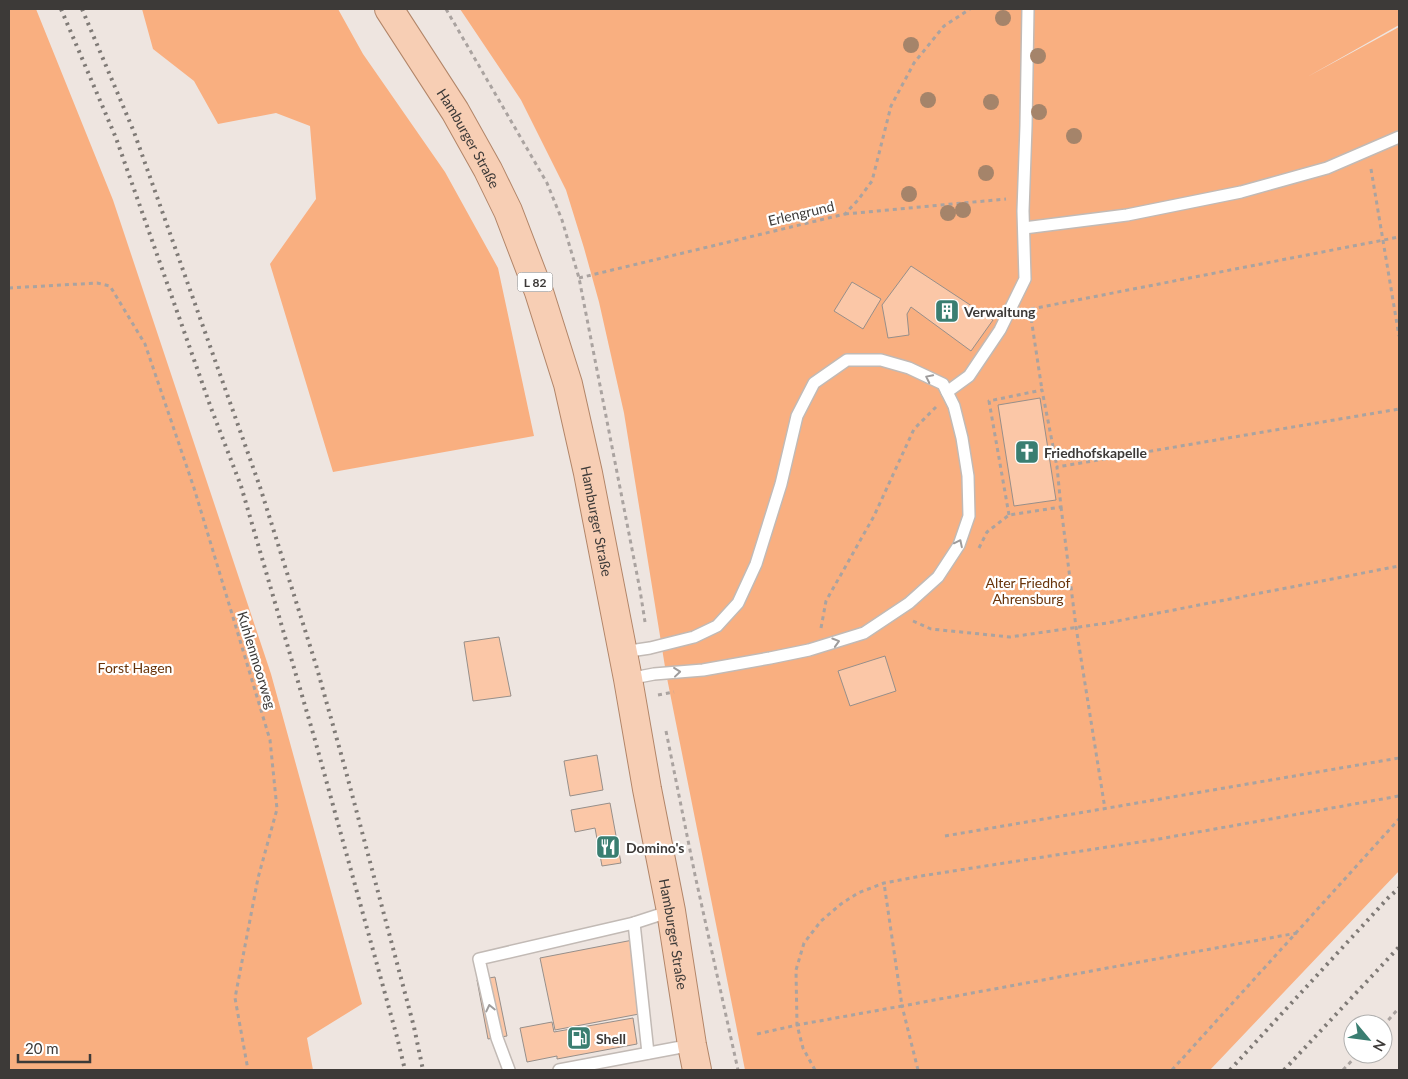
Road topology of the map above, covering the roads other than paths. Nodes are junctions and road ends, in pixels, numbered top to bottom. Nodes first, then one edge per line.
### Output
1 (389, 9) edge
2 (1028, 9) edge
3 (1399, 137) edge
4 (1024, 228) junction
5 (949, 396) junction
6 (623, 652) junction
7 (628, 679) junction
8 (671, 911) junction
9 (634, 923) junction
10 (648, 1053) junction
11 (695, 1058) edge
12 (509, 1070) edge
13 (559, 1070) edge

1 - 6 main road, Hamburger Straße / L 82
2 - 4 lane
3 - 4 lane
4 - 5 lane
5 -> 6 lane
7 -> 5 lane
6 - 7 main road, Hamburger Straße / L 82
7 - 8 main road, Hamburger Straße / L 82
8 - 9 lane
8 - 11 main road, Hamburger Straße / L 82
9 - 10 lane
12 -> 9 lane
10 - 11 lane
10 - 13 lane

